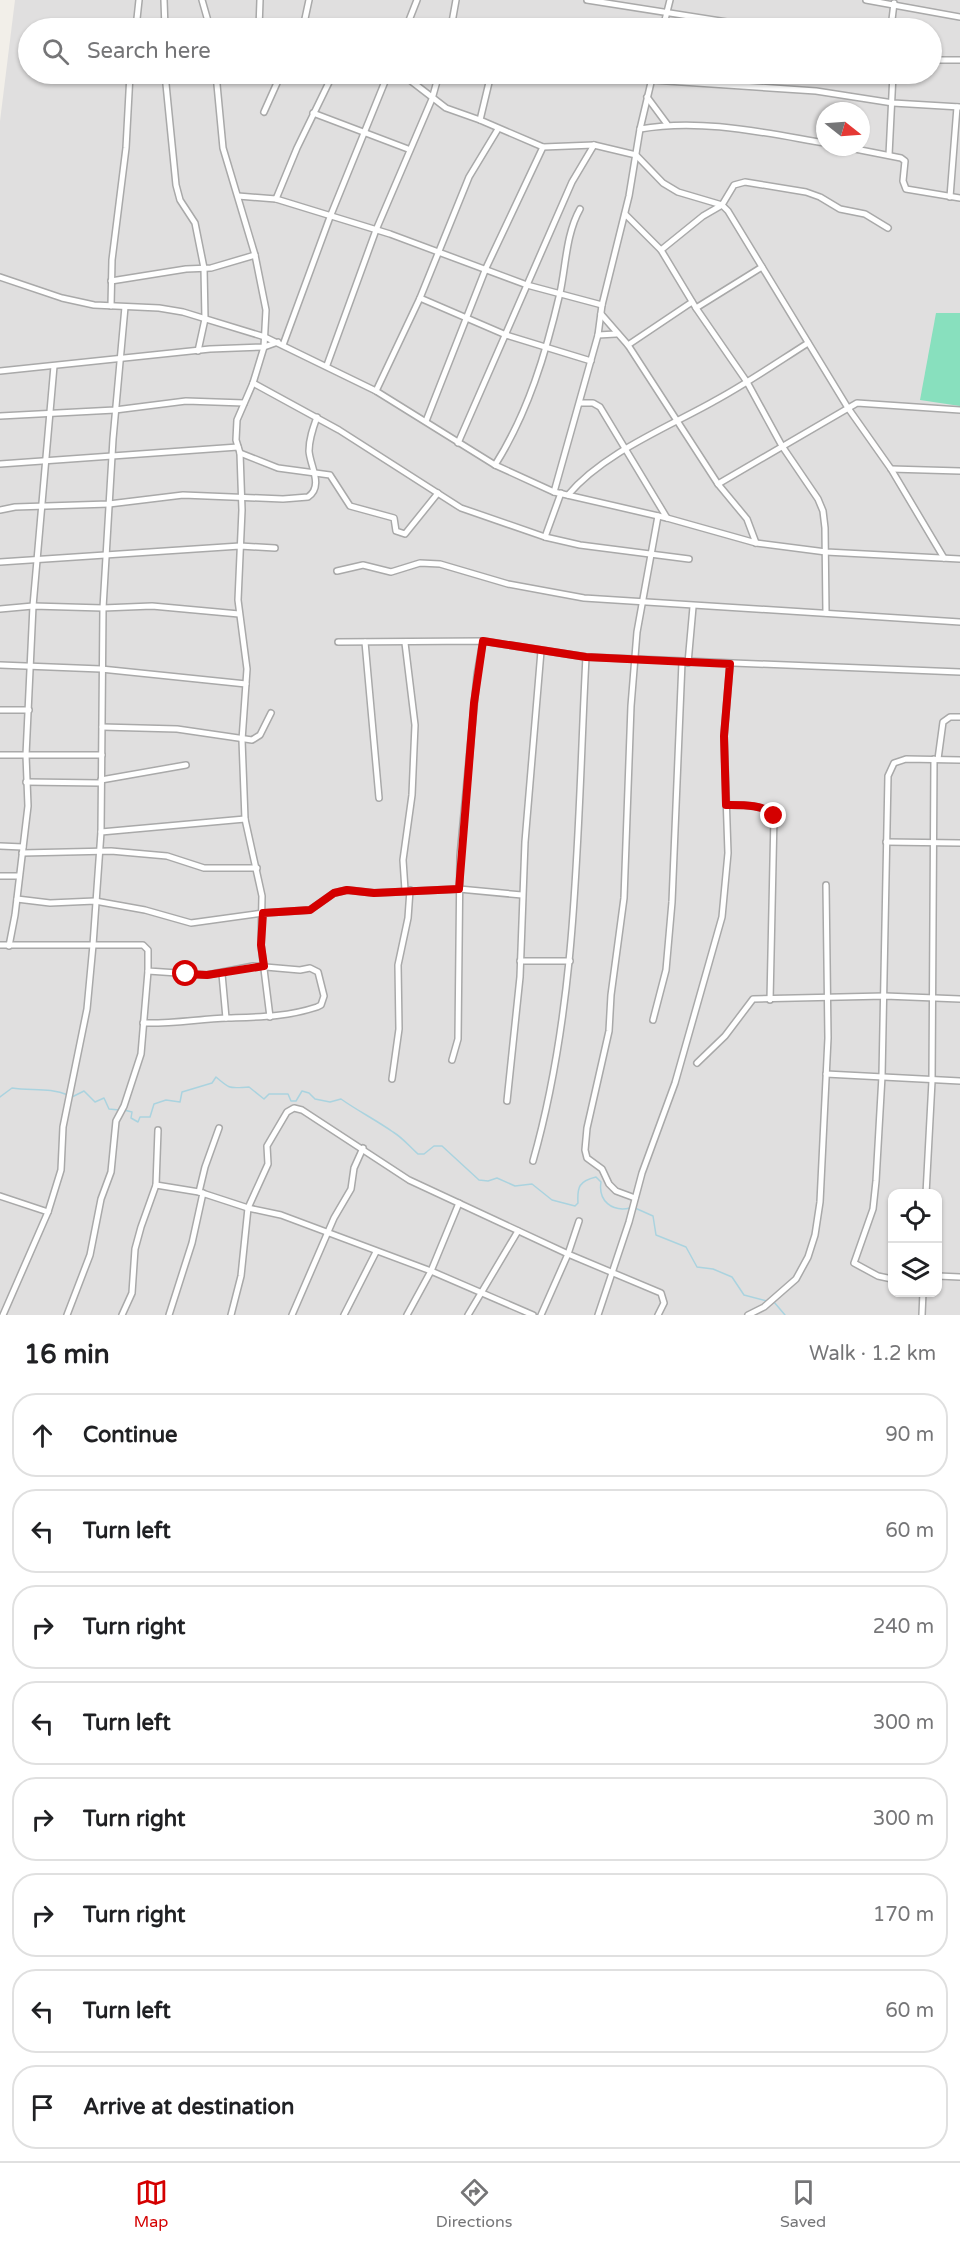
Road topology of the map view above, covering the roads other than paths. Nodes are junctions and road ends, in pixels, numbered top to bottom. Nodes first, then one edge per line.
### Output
1 (139, 0) edge
2 (164, 0) edge
3 (202, 0) edge
4 (260, 0) edge
5 (309, 0) edge
6 (417, 0) edge
7 (456, 0) edge
8 (587, 0) edge
9 (670, 0) edge
10 (866, 0) edge
11 (894, 3) junction
12 (667, 11) junction
13 (137, 18) edge
14 (165, 18) edge
15 (207, 18) edge
16 (259, 18) edge
17 (306, 18) edge
18 (410, 18) edge
19 (453, 18) edge
20 (665, 18) edge
21 (707, 18) edge
22 (892, 18) edge
23 (960, 18) edge
24 (942, 60) edge
25 (960, 60) edge
26 (129, 84) edge
27 (166, 84) edge
28 (217, 84) edge
29 (277, 84) edge
30 (328, 84) edge
31 (384, 84) edge
32 (414, 84) edge
33 (436, 84) edge
34 (489, 84) edge
35 (650, 84) edge
36 (734, 84) edge
37 (893, 84) edge
38 (647, 97) junction
39 (432, 99) junction
40 (893, 103) junction
41 (958, 107) edge
42 (264, 112) dead end
43 (313, 113) junction
44 (480, 120) junction
45 (667, 124) junction
46 (498, 129) junction
47 (640, 129) junction
48 (365, 132) junction
49 (816, 142) edge
50 (594, 146) junction
51 (543, 147) junction
52 (408, 149) junction
53 (870, 152) edge
54 (636, 155) junction
55 (889, 155) junction
56 (238, 196) junction
57 (950, 197) junction
58 (960, 198) edge
59 (276, 199) junction
60 (722, 205) junction
61 (580, 208) dead end
62 (625, 214) junction
63 (330, 217) junction
64 (888, 228) dead end
65 (376, 230) junction
66 (661, 250) junction
67 (437, 252) junction
68 (255, 255) junction
69 (762, 267) junction
70 (204, 268) junction
71 (486, 268) junction
72 (0, 276) edge
73 (111, 281) junction
74 (527, 285) junction
75 (560, 294) junction
76 (420, 298) junction
77 (692, 302) junction
78 (602, 305) junction
79 (111, 306) junction
80 (125, 307) junction
81 (696, 308) junction
82 (601, 314) junction
83 (467, 317) junction
84 (205, 320) junction
85 (616, 334) junction
86 (506, 335) junction
87 (598, 335) junction
88 (265, 337) junction
89 (281, 343) junction
90 (808, 343) junction
91 (628, 345) junction
92 (264, 347) junction
93 (545, 349) junction
94 (198, 351) junction
95 (119, 359) junction
96 (591, 361) junction
97 (327, 365) junction
98 (54, 366) junction
99 (0, 371) edge
100 (747, 382) junction
101 (253, 383) junction
102 (376, 390) junction
103 (580, 403) junction
104 (244, 404) junction
105 (848, 408) junction
106 (115, 410) junction
107 (960, 410) edge
108 (51, 411) junction
109 (0, 416) edge
110 (317, 417) junction
111 (676, 420) junction
112 (426, 422) junction
113 (458, 443) junction
114 (782, 446) junction
115 (238, 447) junction
116 (626, 449) junction
117 (240, 453) junction
118 (112, 456) junction
119 (45, 460) junction
120 (0, 464) edge
121 (495, 465) junction
122 (891, 469) junction
123 (960, 471) edge
124 (315, 472) junction
125 (718, 484) junction
126 (558, 492) junction
127 (438, 493) junction
128 (241, 495) junction
129 (568, 495) junction
130 (109, 504) junction
131 (42, 506) junction
132 (0, 510) edge
133 (658, 516) junction
134 (667, 518) junction
135 (545, 537) junction
136 (756, 543) junction
137 (240, 546) junction
138 (275, 548) dead end
139 (826, 552) junction
140 (107, 554) junction
141 (649, 554) junction
142 (38, 558) junction
143 (944, 558) junction
144 (689, 559) dead end
145 (960, 559) edge
146 (0, 562) edge
147 (337, 571) dead end
148 (641, 601) junction
149 (33, 606) junction
150 (693, 607) junction
151 (103, 608) junction
152 (0, 609) edge
153 (826, 613) junction
154 (239, 614) junction
155 (960, 622) edge
156 (483, 641) junction
157 (338, 642) dead end
158 (364, 642) junction
159 (405, 643) junction
160 (541, 651) junction
161 (586, 657) junction
162 (635, 660) junction
163 (685, 662) junction
164 (0, 664) edge
165 (730, 664) junction
166 (31, 667) junction
167 (102, 669) junction
168 (960, 672) edge
169 (246, 684) junction
170 (0, 710) edge
171 (28, 710) junction
172 (271, 713) dead end
173 (960, 717) edge
174 (102, 727) junction
175 (242, 740) junction
176 (0, 755) edge
177 (26, 755) junction
178 (102, 755) junction
179 (936, 759) junction
180 (960, 760) edge
181 (186, 765) dead end
182 (101, 781) junction
183 (26, 782) junction
184 (379, 798) dead end
185 (726, 805) junction
186 (245, 819) junction
187 (101, 832) junction
188 (886, 842) junction
189 (934, 843) junction
190 (960, 843) edge
191 (0, 846) edge
192 (23, 850) junction
193 (98, 852) junction
194 (257, 868) junction
195 (0, 876) edge
196 (18, 876) junction
197 (826, 885) dead end
198 (459, 889) junction
199 (407, 890) junction
200 (522, 896) junction
201 (17, 899) junction
202 (94, 901) junction
203 (263, 913) junction
204 (0, 945) edge
205 (93, 945) junction
206 (9, 946) junction
207 (520, 961) junction
208 (570, 961) junction
209 (264, 966) junction
210 (148, 971) junction
211 (222, 974) junction
212 (885, 996) junction
213 (829, 997) junction
214 (933, 997) junction
215 (960, 999) edge
216 (770, 1000) junction
217 (270, 1017) junction
218 (226, 1018) junction
219 (653, 1020) dead end
220 (143, 1023) junction
221 (452, 1060) dead end
222 (697, 1063) dead end
223 (826, 1074) junction
224 (882, 1076) junction
225 (392, 1079) dead end
226 (932, 1081) junction
227 (960, 1082) edge
228 (507, 1101) dead end
229 (219, 1128) dead end
230 (158, 1130) dead end
231 (363, 1148) junction
232 (532, 1161) dead end
233 (156, 1185) junction
234 (926, 1189) edge
235 (201, 1192) junction
236 (0, 1196) edge
237 (635, 1198) junction
238 (459, 1203) junction
239 (248, 1208) junction
240 (48, 1212) junction
241 (579, 1221) dead end
242 (518, 1231) junction
243 (327, 1234) junction
244 (375, 1252) junction
245 (568, 1254) junction
246 (431, 1271) junction
247 (613, 1271) junction
248 (942, 1276) edge
249 (960, 1277) edge
250 (888, 1278) edge
251 (481, 1291) junction
252 (923, 1297) edge
253 (3, 1315) edge
254 (67, 1315) edge
255 (122, 1315) edge
256 (169, 1315) edge
257 (231, 1315) edge
258 (292, 1315) edge
259 (344, 1315) edge
260 (406, 1315) edge
261 (468, 1315) edge
262 (533, 1315) edge
263 (541, 1315) edge
264 (598, 1315) edge
265 (658, 1315) edge
266 (749, 1315) edge
267 (922, 1315) edge

1 - 13 street
2 - 14 street
3 - 15 street
4 - 16 street
5 - 17 street
6 - 18 street
7 - 19 street
8 - 12 street
9 - 12 street
10 - 11 street
11 - 22 street
11 - 23 street
12 - 20 street
12 - 21 street
24 - 25 street
26 - 73 street
27 - 70 street
28 - 56 street
29 - 42 street
30 - 43 street
31 - 48 street
32 - 39 street
33 - 39 street
34 - 44 street
35 - 38 street
36 - 40 street
37 - 40 street
38 - 45 street
38 - 47 street
39 - 44 street
39 - 52 street
40 - 41 street
40 - 55 street
41 - 57 street
43 - 48 street
43 - 59 street
44 - 46 street
45 - 47 street
45 - 49 street
46 - 51 street
46 - 67 street
47 - 54 street
48 - 52 street
48 - 63 street
50 - 51 street
50 - 54 street
50 - 74 street
51 - 71 street
52 - 65 street
53 - 55 street
54 - 60 street
54 - 62 street
55 - 57 street
56 - 59 street
56 - 68 street
57 - 58 street
59 - 63 street
60 - 64 street
60 - 66 street
60 - 69 street
61 - 75 street
62 - 66 street
62 - 78 street
63 - 65 street
63 - 89 street
65 - 67 street
65 - 97 street
66 - 77 street
67 - 71 street
67 - 76 street
68 - 70 street
68 - 88 street
69 - 81 street
69 - 90 street
70 - 73 street
70 - 84 street
71 - 74 street
71 - 83 street
72 - 79 street
73 - 79 street
74 - 75 street
74 - 86 street
75 - 78 street
75 - 93 street
76 - 83 street
76 - 102 street
77 - 81 street
77 - 91 street
78 - 82 street
79 - 80 street
80 - 84 street
80 - 95 street
81 - 100 street
82 - 85 street
82 - 87 street
83 - 86 street
83 - 112 street
84 - 88 street
84 - 94 street
85 - 87 street
85 - 91 street
86 - 93 street
86 - 113 street
87 - 96 street
88 - 89 street
88 - 92 street
89 - 92 street
89 - 97 street
90 - 100 street
90 - 105 street
91 - 111 street
92 - 94 street
92 - 101 street
93 - 96 street
93 - 121 street
94 - 95 street
95 - 98 street
95 - 106 street
96 - 103 street
97 - 102 street
98 - 99 street
98 - 108 street
100 - 111 street
100 - 114 street
101 - 104 street
101 - 110 street
102 - 112 street
103 - 116 street
103 - 126 street
104 - 106 street
104 - 115 street
105 - 107 street
105 - 114 street
105 - 122 street
106 - 108 street
106 - 118 street
108 - 109 street
108 - 119 street
110 - 124 street
110 - 127 street
111 - 116 street
111 - 125 street
112 - 113 street
113 - 121 street
114 - 125 street
114 - 139 street
115 - 117 street
115 - 118 street
116 - 129 street
116 - 134 street
117 - 124 street
117 - 128 street
118 - 119 street
118 - 130 street
119 - 120 street
119 - 131 street
121 - 126 street
122 - 123 street
122 - 143 street
124 - 127 street
124 - 128 street
125 - 136 street
126 - 129 street
126 - 135 street
127 - 135 street
128 - 130 street
128 - 137 street
129 - 133 street
130 - 131 street
130 - 140 street
131 - 132 street
131 - 142 street
133 - 134 street
133 - 141 street
134 - 136 street
135 - 141 street
136 - 139 street
137 - 138 street
137 - 140 street
137 - 154 street
139 - 143 street
139 - 153 street
140 - 142 street
140 - 151 street
141 - 144 street
141 - 148 street
142 - 146 street
142 - 149 street
143 - 145 street
147 - 148 street
148 - 150 street
148 - 162 street
149 - 151 street
149 - 152 street
149 - 166 street
150 - 153 street
150 - 163 street
151 - 154 street
151 - 167 street
153 - 155 street
154 - 169 street
156 - 159 street
156 - 160 street
156 - 198 street
157 - 158 street
158 - 159 street
158 - 184 street
159 - 199 street
160 - 161 street
160 - 200 street
161 - 162 street
161 - 208 street
162 - 163 street
162 - 237 street
163 - 165 street
163 - 219 street
164 - 166 street
165 - 168 street
165 - 185 street
166 - 167 street
166 - 171 street
167 - 169 street
167 - 174 street
169 - 175 street
170 - 171 street
171 - 177 street
172 - 175 street
173 - 179 street
174 - 175 street
174 - 178 street
175 - 186 street
176 - 177 street
177 - 178 street
177 - 183 street
178 - 182 street
179 - 180 street
179 - 188 street
179 - 189 street
181 - 182 street
182 - 183 street
182 - 187 street
183 - 192 street
185 - 216 street
185 - 237 street
186 - 187 street
186 - 194 street
187 - 193 street
188 - 189 street
188 - 212 street
189 - 190 street
189 - 214 street
191 - 192 street
192 - 193 street
192 - 196 street
193 - 194 street
193 - 202 street
194 - 203 street
195 - 196 street
196 - 201 street
197 - 213 street
198 - 199 street
198 - 200 street
198 - 221 street
199 - 203 street
199 - 225 street
200 - 207 street
201 - 202 street
201 - 206 street
202 - 203 street
202 - 205 street
203 - 209 street
204 - 206 street
205 - 206 street
205 - 210 street
205 - 240 street
207 - 208 street
207 - 228 street
208 - 232 street
209 - 211 street
209 - 217 street
209 - 217 street
210 - 211 street
210 - 220 street
211 - 218 street
212 - 213 street
212 - 214 street
212 - 224 street
213 - 216 street
213 - 223 street
214 - 215 street
214 - 226 street
216 - 222 street
217 - 218 street
218 - 220 street
220 - 254 street
223 - 224 street
223 - 266 street
224 - 226 street
224 - 250 street
226 - 227 street
226 - 234 street
229 - 235 street
230 - 233 street
231 - 238 street
231 - 239 street
231 - 243 street
233 - 235 street
233 - 255 street
235 - 239 street
235 - 256 street
236 - 240 street
237 - 247 street
238 - 242 street
238 - 246 street
239 - 243 street
239 - 257 street
240 - 253 street
241 - 245 street
242 - 245 street
242 - 251 street
243 - 244 street
243 - 258 street
244 - 246 street
244 - 259 street
245 - 247 street
245 - 263 street
246 - 251 street
246 - 260 street
247 - 264 street
247 - 265 street
248 - 249 street
251 - 261 street
251 - 262 street
252 - 267 street

